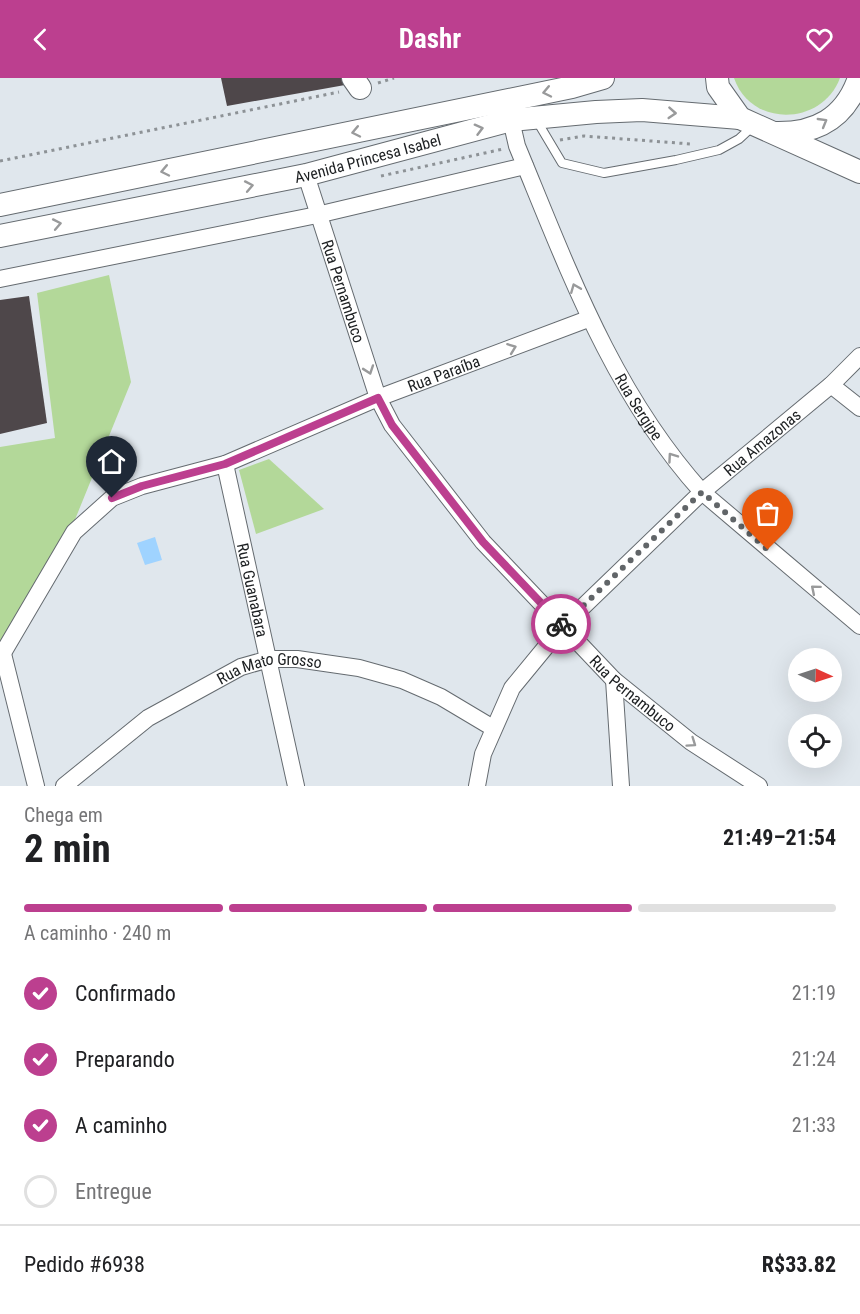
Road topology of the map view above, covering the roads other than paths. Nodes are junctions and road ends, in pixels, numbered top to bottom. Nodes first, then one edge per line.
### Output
1 (603, 78) edge
2 (717, 78) edge
3 (859, 81) edge
4 (535, 118) junction
5 (511, 120) junction
6 (755, 125) junction
7 (525, 166) junction
8 (860, 172) edge
9 (306, 174) junction
10 (0, 205) edge
11 (317, 215) junction
12 (0, 236) edge
13 (0, 279) edge
14 (588, 319) junction
15 (860, 356) edge
16 (831, 385) junction
17 (378, 398) junction
18 (860, 408) edge
19 (225, 464) junction
20 (702, 492) junction
21 (562, 626) junction
22 (860, 626) edge
23 (1, 656) edge
24 (269, 659) junction
25 (614, 680) junction
26 (493, 728) junction
27 (36, 786) edge
28 (64, 786) edge
29 (296, 786) edge
30 (477, 786) edge
31 (621, 786) edge
32 (759, 786) edge

1 -> 10 main road, Avenida Princesa Isabel
2 - 6 main road
6 -> 3 main road, Avenida Princesa Isabel
4 - 5 main road, Avenida Princesa Isabel
4 -> 6 main road, Avenida Princesa Isabel
4 - 6 lane
5 - 7 street, Rua Sergipe
9 -> 5 main road, Avenida Princesa Isabel
6 - 8 main road
7 - 11 street
14 -> 7 street, Rua Sergipe
9 - 11 street, Rua Pernambuco
12 -> 9 main road, Avenida Princesa Isabel
11 - 13 street
11 -> 17 street, Rua Pernambuco
17 -> 14 street, Rua Paraíba
20 -> 14 street, Rua Sergipe
15 - 16 street, Rua Amazonas
16 - 18 street
16 - 20 street, Rua Amazonas
17 - 19 street, Rua Paraíba
17 - 21 street, Rua Pernambuco
19 - 23 street, Rua Paraíba
19 - 24 street, Rua Guanabara
20 - 21 street, Rua Amazonas
22 -> 20 street, Rua Sergipe
21 - 25 street, Rua Pernambuco
21 - 26 street, Rua Amazonas
23 - 27 street
24 - 26 street, Rua Mato Grosso
24 - 28 street, Rua Mato Grosso
24 - 29 street, Rua Guanabara
25 - 31 street
25 -> 32 street, Rua Pernambuco
26 - 30 street, Rua Amazonas

